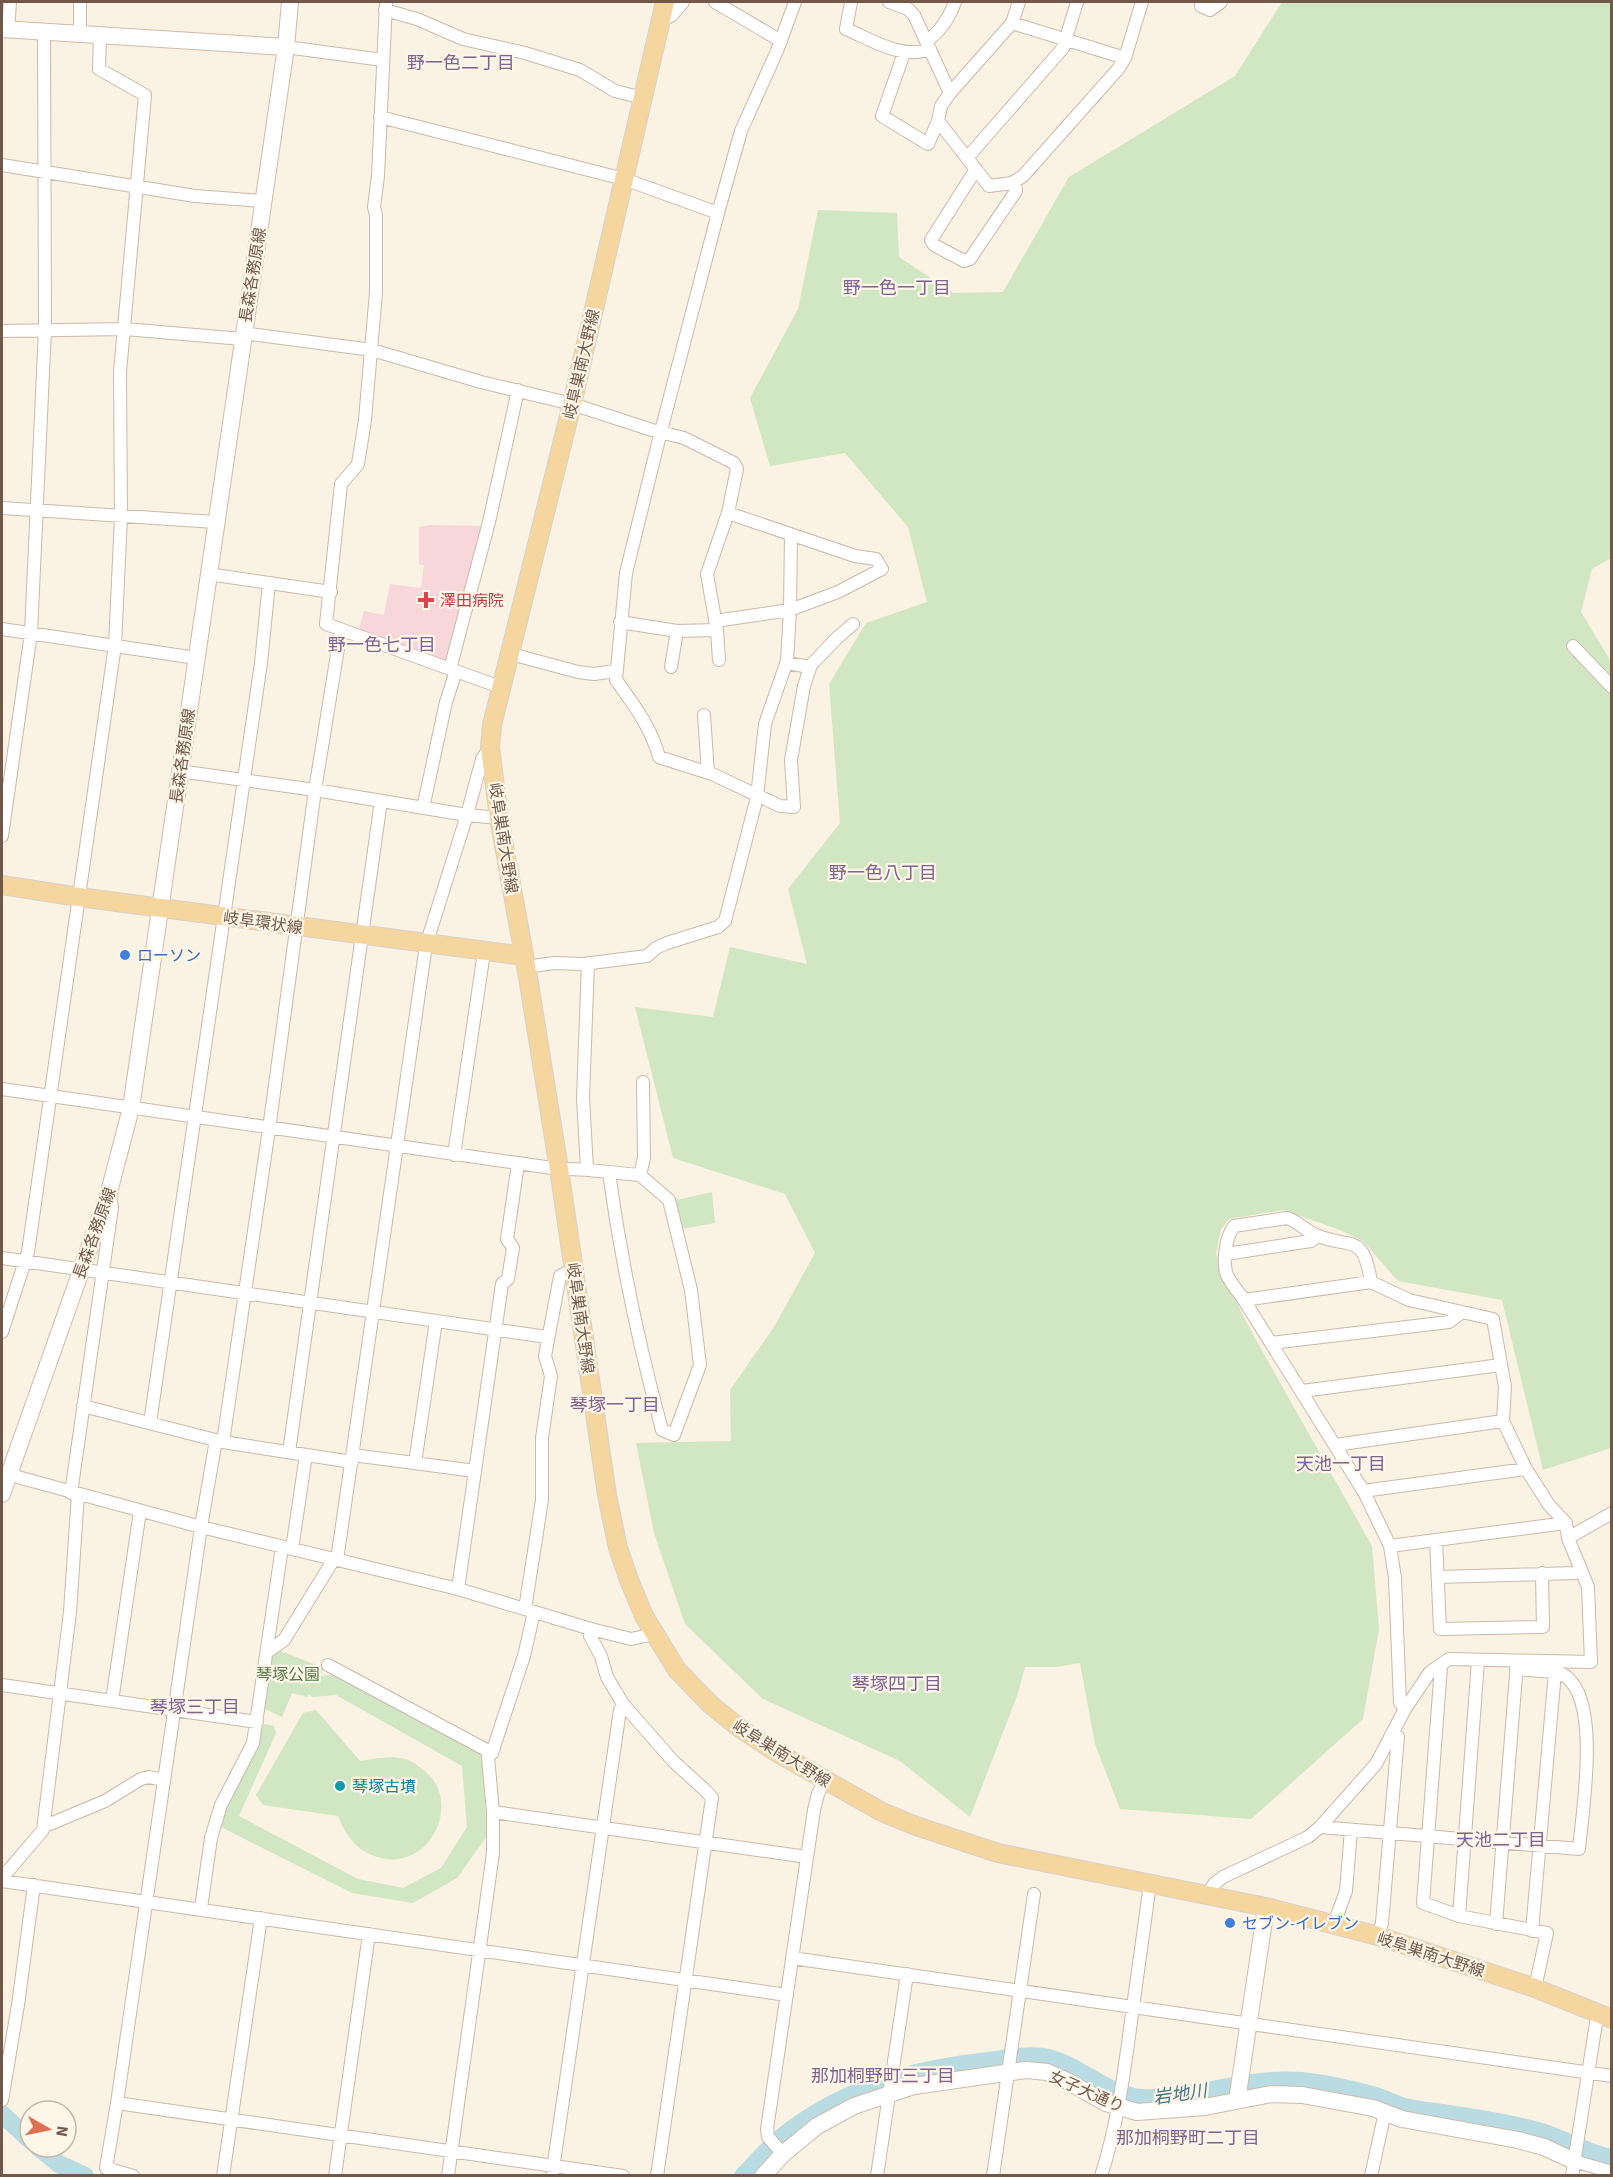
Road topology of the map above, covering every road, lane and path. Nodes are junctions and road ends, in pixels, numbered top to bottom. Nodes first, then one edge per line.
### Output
1 (10, 2) edge
2 (80, 2) edge
3 (291, 2) edge
4 (665, 2) edge
5 (683, 2) edge
6 (715, 2) edge
7 (795, 2) edge
8 (851, 2) edge
9 (889, 2) edge
10 (955, 2) edge
11 (1019, 2) edge
12 (1077, 2) edge
13 (1142, 2) edge
14 (1203, 2) edge
15 (1221, 2) edge
16 (909, 5) edge
17 (386, 6) edge
18 (661, 21) junction
19 (1012, 23) junction
20 (5, 30) edge
21 (44, 32) junction
22 (80, 34) junction
23 (100, 36) junction
24 (1067, 39) junction
25 (781, 41) junction
26 (928, 45) junction
27 (286, 47) junction
28 (904, 54) junction
29 (1125, 58) junction
30 (383, 60) junction
31 (950, 93) junction
32 (643, 98) junction
33 (380, 117) junction
34 (938, 121) junction
35 (967, 158) junction
36 (2, 165) edge
37 (976, 169) junction
38 (44, 172) junction
39 (624, 179) junction
40 (1015, 181) junction
41 (137, 187) junction
42 (264, 201) junction
43 (718, 213) junction
44 (125, 328) junction
45 (45, 329) junction
46 (2, 331) edge
47 (242, 339) junction
48 (372, 350) junction
49 (518, 390) junction
50 (572, 404) junction
51 (661, 431) junction
52 (2, 508) edge
53 (37, 510) junction
54 (728, 513) junction
55 (122, 517) junction
56 (215, 522) junction
57 (791, 535) junction
58 (208, 574) junction
59 (269, 583) junction
60 (331, 592) junction
61 (790, 610) junction
62 (620, 622) junction
63 (853, 624) dead end
64 (716, 626) junction
65 (2, 629) edge
66 (341, 630) junction
67 (677, 631) junction
68 (31, 633) junction
69 (115, 645) junction
70 (1573, 646) dead end
71 (511, 654) junction
72 (196, 658) junction
73 (719, 660) dead end
74 (786, 663) junction
75 (671, 667) dead end
76 (810, 667) junction
77 (453, 670) junction
78 (615, 671) junction
79 (1611, 687) edge
80 (503, 688) junction
81 (704, 716) dead end
82 (490, 747) junction
83 (179, 771) junction
84 (708, 773) junction
85 (242, 780) junction
86 (315, 790) junction
87 (757, 796) junction
88 (381, 801) junction
89 (423, 808) junction
90 (466, 815) junction
91 (499, 818) junction
92 (2, 836) edge
93 (2, 885) edge
94 (79, 897) junction
95 (159, 908) junction
96 (224, 916) junction
97 (297, 927) junction
98 (362, 936) junction
99 (426, 945) junction
100 (484, 952) junction
101 (525, 962) junction
102 (588, 963) junction
103 (643, 1082) dead end
104 (2, 1089) edge
105 (50, 1096) junction
106 (131, 1108) junction
107 (193, 1117) junction
108 (269, 1129) junction
109 (334, 1138) junction
110 (396, 1147) junction
111 (454, 1155) junction
112 (518, 1164) junction
113 (587, 1169) junction
114 (559, 1170) junction
115 (609, 1173) junction
116 (640, 1175) junction
117 (109, 1192) junction
118 (1318, 1236) junction
119 (1226, 1254) junction
120 (2, 1258) edge
121 (24, 1261) junction
122 (573, 1269) junction
123 (80, 1270) junction
124 (102, 1273) junction
125 (1371, 1282) junction
126 (170, 1283) junction
127 (244, 1293) junction
128 (1245, 1300) junction
129 (310, 1303) junction
130 (373, 1312) junction
131 (1461, 1313) junction
132 (436, 1321) junction
133 (495, 1330) junction
134 (2, 1332) edge
135 (547, 1337) junction
136 (1271, 1343) junction
137 (1501, 1365) junction
138 (1302, 1391) junction
139 (83, 1406) junction
140 (1503, 1421) junction
141 (150, 1423) junction
142 (219, 1441) junction
143 (1335, 1444) junction
144 (289, 1452) junction
145 (306, 1455) junction
146 (352, 1459) junction
147 (415, 1463) junction
148 (1526, 1469) junction
149 (475, 1470) junction
150 (5, 1474) edge
151 (1364, 1491) junction
152 (74, 1493) junction
153 (2, 1494) edge
154 (140, 1511) junction
155 (1611, 1513) edge
156 (1566, 1523) junction
157 (201, 1527) junction
158 (1568, 1539) junction
159 (1437, 1540) junction
160 (1390, 1546) junction
161 (287, 1548) junction
162 (336, 1560) junction
163 (1581, 1570) junction
164 (1542, 1573) junction
165 (1438, 1577) junction
166 (458, 1589) junction
167 (530, 1611) junction
168 (591, 1629) junction
169 (654, 1634) junction
170 (267, 1652) junction
171 (1478, 1661) junction
172 (328, 1665) dead end
173 (1517, 1665) junction
174 (1441, 1667) junction
175 (1555, 1672) junction
176 (2, 1685) edge
177 (61, 1694) junction
178 (112, 1701) junction
179 (623, 1704) junction
180 (1404, 1709) junction
181 (174, 1710) junction
182 (257, 1722) junction
183 (1392, 1735) junction
184 (492, 1753) junction
185 (164, 1779) junction
186 (825, 1780) junction
187 (493, 1812) junction
188 (44, 1823) junction
189 (1320, 1827) junction
190 (603, 1828) junction
191 (1351, 1830) junction
192 (1390, 1833) junction
193 (1428, 1836) junction
194 (1464, 1839) junction
195 (705, 1842) junction
196 (1503, 1842) junction
197 (1540, 1844) junction
198 (807, 1857) junction
199 (2, 1879) edge
200 (1150, 1884) junction
201 (34, 1886) junction
202 (1034, 1894) dead end
203 (1207, 1896) junction
204 (147, 1902) junction
205 (1266, 1907) junction
206 (201, 1908) junction
207 (1459, 1916) junction
208 (261, 1918) junction
209 (1334, 1924) junction
210 (1496, 1924) junction
211 (1532, 1931) junction
212 (369, 1934) junction
213 (1378, 1936) junction
214 (480, 1950) junction
215 (792, 1958) junction
216 (583, 1965) junction
217 (907, 1974) junction
218 (685, 1979) junction
219 (1535, 1988) junction
220 (1019, 1991) junction
221 (787, 1995) junction
222 (1133, 2007) junction
223 (1606, 2016) edge
224 (1248, 2024) junction
225 (1008, 2069) junction
226 (1588, 2072) junction
227 (1611, 2076) edge
228 (1239, 2090) junction
229 (890, 2091) junction
230 (2, 2100) edge
231 (117, 2103) junction
232 (1119, 2105) junction
233 (1385, 2112) junction
234 (231, 2120) junction
235 (340, 2135) junction
236 (451, 2151) junction
237 (781, 2152) junction
238 (1574, 2164) edge
239 (553, 2171) edge
240 (1611, 2172) edge
241 (133, 2175) edge
242 (223, 2175) edge
243 (335, 2175) edge
244 (448, 2175) edge
245 (623, 2175) edge
246 (657, 2175) edge
247 (763, 2175) edge
248 (877, 2175) edge
249 (993, 2175) edge
250 (1101, 2175) edge
251 (1371, 2175) edge

1 - 20 street
2 - 22 street
3 - 27 main road, 長森各務原線
4 - 18 main road, 岐阜巣南大野線
5 - 18 street
6 - 25 street
7 - 25 street
8 - 28 street
9 - 16 street
10 - 26 street
11 - 19 street
12 - 24 street
13 - 29 street
14 - 15 street
16 - 26 street
17 - 30 street
17 - 32 street
18 - 32 main road, 岐阜巣南大野線
19 - 24 street
19 - 31 street
20 - 21 main road
21 - 22 main road
21 - 38 street
22 - 23 main road
23 - 27 main road
23 - 41 street
24 - 29 street
24 - 35 street
25 - 43 street
26 - 28 street
26 - 31 street
27 - 30 street
27 - 42 main road, 長森各務原線
28 - 34 street
29 - 40 street
30 - 33 street
31 - 34 street
32 - 39 main road, 岐阜巣南大野線
33 - 39 street
33 - 48 street
34 - 35 street
35 - 37 street
36 - 38 street
37 - 40 street
37 - 40 street
38 - 41 street
38 - 45 street
39 - 43 street
39 - 50 main road, 岐阜巣南大野線
41 - 42 street
41 - 44 street
42 - 47 main road, 長森各務原線
43 - 51 street
44 - 45 street
44 - 47 street
44 - 55 street
45 - 46 street
45 - 53 street
47 - 48 street
47 - 56 main road, 長森各務原線
48 - 49 street
48 - 60 street
49 - 50 street
49 - 77 street
50 - 51 street
50 - 71 main road, 岐阜巣南大野線
51 - 54 street
51 - 62 street
52 - 53 street
53 - 55 street
53 - 68 street
54 - 57 street
54 - 64 street
55 - 56 street
55 - 69 street
56 - 58 main road, 長森各務原線
57 - 61 street
57 - 61 street
58 - 59 street
58 - 72 main road, 長森各務原線
59 - 60 street
59 - 85 street
60 - 66 street
61 - 64 street
61 - 74 street
62 - 67 street
62 - 78 street
63 - 76 street
64 - 67 street
64 - 73 street
65 - 68 street
66 - 77 street
66 - 86 street
67 - 75 street
68 - 69 street
68 - 92 street
69 - 72 street
69 - 94 street
70 - 79 street
71 - 78 street
71 - 80 main road, 岐阜巣南大野線
72 - 83 main road, 長森各務原線
74 - 76 street
74 - 87 street
76 - 87 street
77 - 80 street
77 - 89 street
78 - 84 street
80 - 82 main road, 岐阜巣南大野線
81 - 84 street
82 - 90 street
82 - 91 main road, 岐阜巣南大野線
83 - 85 street
83 - 95 main road, 長森各務原線
84 - 87 street
85 - 86 street
85 - 96 street
86 - 88 street
86 - 97 street
87 - 102 street
88 - 89 street
88 - 98 street
89 - 90 street
90 - 91 street
90 - 99 street
91 - 101 main road, 岐阜巣南大野線
93 - 94 main road, 岐阜環状線
94 - 95 main road, 岐阜環状線
94 - 105 street
95 - 96 main road, 岐阜環状線
95 - 106 main road, 長森各務原線
96 - 97 main road, 岐阜環状線
96 - 107 street
97 - 98 main road, 岐阜環状線
97 - 108 street
98 - 99 main road, 岐阜環状線
98 - 109 street
99 - 100 main road, 岐阜環状線
99 - 110 street
100 - 101 main road, 岐阜環状線
100 - 111 street
101 - 102 street
101 - 114 main road, 岐阜巣南大野線
102 - 113 street
103 - 116 street
104 - 105 street
105 - 106 street
105 - 121 street
106 - 107 street
106 - 117 main road, 長森各務原線
107 - 108 street
107 - 126 street
108 - 109 street
108 - 127 street
109 - 110 street
109 - 129 street
110 - 111 street
110 - 130 street
111 - 112 street
112 - 114 street
112 - 133 street
113 - 114 street
113 - 115 street
114 - 122 main road, 岐阜巣南大野線
115 - 116 street
115 - 116 street
117 - 123 main road, 長森各務原線
117 - 124 street
118 - 119 street
118 - 119 street
118 - 125 street
119 - 128 street
120 - 121 street
121 - 123 street
121 - 134 street
122 - 135 street
122 - 169 main road, 岐阜巣南大野線
123 - 124 street
123 - 150 main road, 長森各務原線
124 - 126 street
124 - 139 street
125 - 128 street
125 - 131 street
126 - 127 street
126 - 141 street
127 - 129 street
127 - 142 street
128 - 136 street
129 - 130 street
129 - 144 street
130 - 132 street
130 - 146 street
131 - 136 street
131 - 137 street
132 - 133 street
132 - 147 street
133 - 135 street
133 - 149 street
135 - 167 street
136 - 138 street
137 - 138 street
137 - 140 street
138 - 143 street
139 - 141 street
139 - 152 street
140 - 143 street
140 - 148 street
141 - 142 street
142 - 144 street
142 - 157 street
143 - 151 street
144 - 145 street
145 - 146 street
145 - 161 street
146 - 147 street
146 - 162 street
147 - 149 street
148 - 151 street
148 - 156 street
149 - 166 street
150 - 152 street
150 - 153 main road, 長森各務原線
151 - 160 street
152 - 154 street
152 - 177 street
154 - 157 street
154 - 178 street
155 - 158 street
156 - 158 street
156 - 159 street
157 - 161 street
157 - 181 street
158 - 163 street
159 - 160 street
159 - 165 street
160 - 180 street
161 - 162 street
161 - 170 street
162 - 166 street
162 - 170 street
163 - 164 street
163 - 173 street
164 - 165 street
164 - 165 street
166 - 167 street
167 - 168 street
167 - 184 street
168 - 169 street
168 - 179 street
169 - 186 main road, 岐阜巣南大野線
170 - 182 street
171 - 173 street
171 - 174 street
171 - 194 street
172 - 184 street
173 - 175 street
173 - 196 street
174 - 180 street
174 - 193 street
175 - 197 street
175 - 197 street
176 - 177 street
177 - 178 street
177 - 188 street
178 - 181 street
179 - 190 street
179 - 195 street
180 - 183 street
181 - 182 street
181 - 185 street
182 - 206 street
183 - 189 street
183 - 192 street
184 - 187 street
185 - 188 street
185 - 204 street
186 - 198 street
186 - 200 main road, 岐阜巣南大野線
187 - 190 street
187 - 214 street
188 - 199 street
189 - 191 street
189 - 203 street
190 - 195 street
190 - 216 street
191 - 192 street
191 - 209 street
192 - 193 street
192 - 213 street
193 - 194 street
193 - 207 street
194 - 196 street
194 - 207 street
195 - 198 street
195 - 218 street
196 - 197 street
196 - 210 street
197 - 211 street
198 - 215 street
199 - 201 street
200 - 203 main road, 岐阜巣南大野線
200 - 222 street
201 - 204 street
201 - 230 street
202 - 220 street
203 - 205 main road, 岐阜巣南大野線
204 - 206 street
204 - 231 street
205 - 209 main road, 岐阜巣南大野線
205 - 224 main road
206 - 208 street
207 - 210 street
208 - 212 street
208 - 234 street
209 - 213 main road, 岐阜巣南大野線
210 - 211 street
211 - 219 street
212 - 214 street
212 - 235 street
213 - 219 main road, 岐阜巣南大野線
214 - 216 street
214 - 236 street
215 - 217 street
215 - 221 street
216 - 218 street
216 - 239 street
217 - 220 street
217 - 229 street
218 - 221 street
218 - 246 street
219 - 223 main road, 岐阜巣南大野線
220 - 222 street
220 - 225 street
221 - 237 street
222 - 224 street
222 - 232 street
223 - 226 street
224 - 226 street
224 - 228 main road
225 - 229 main road, 女子大通り
225 - 232 main road, 女子大通り
225 - 249 street
226 - 227 street
226 - 238 street
228 - 232 main road, 女子大通り
228 - 233 main road, 女子大通り
229 - 237 main road, 女子大通り
229 - 248 street
231 - 234 street
231 - 241 street
232 - 250 street
233 - 238 main road, 女子大通り
233 - 251 street
234 - 235 street
234 - 242 street
235 - 236 street
235 - 243 street
236 - 239 street
236 - 244 street
237 - 247 main road, 女子大通り
238 - 240 street
239 - 245 street

